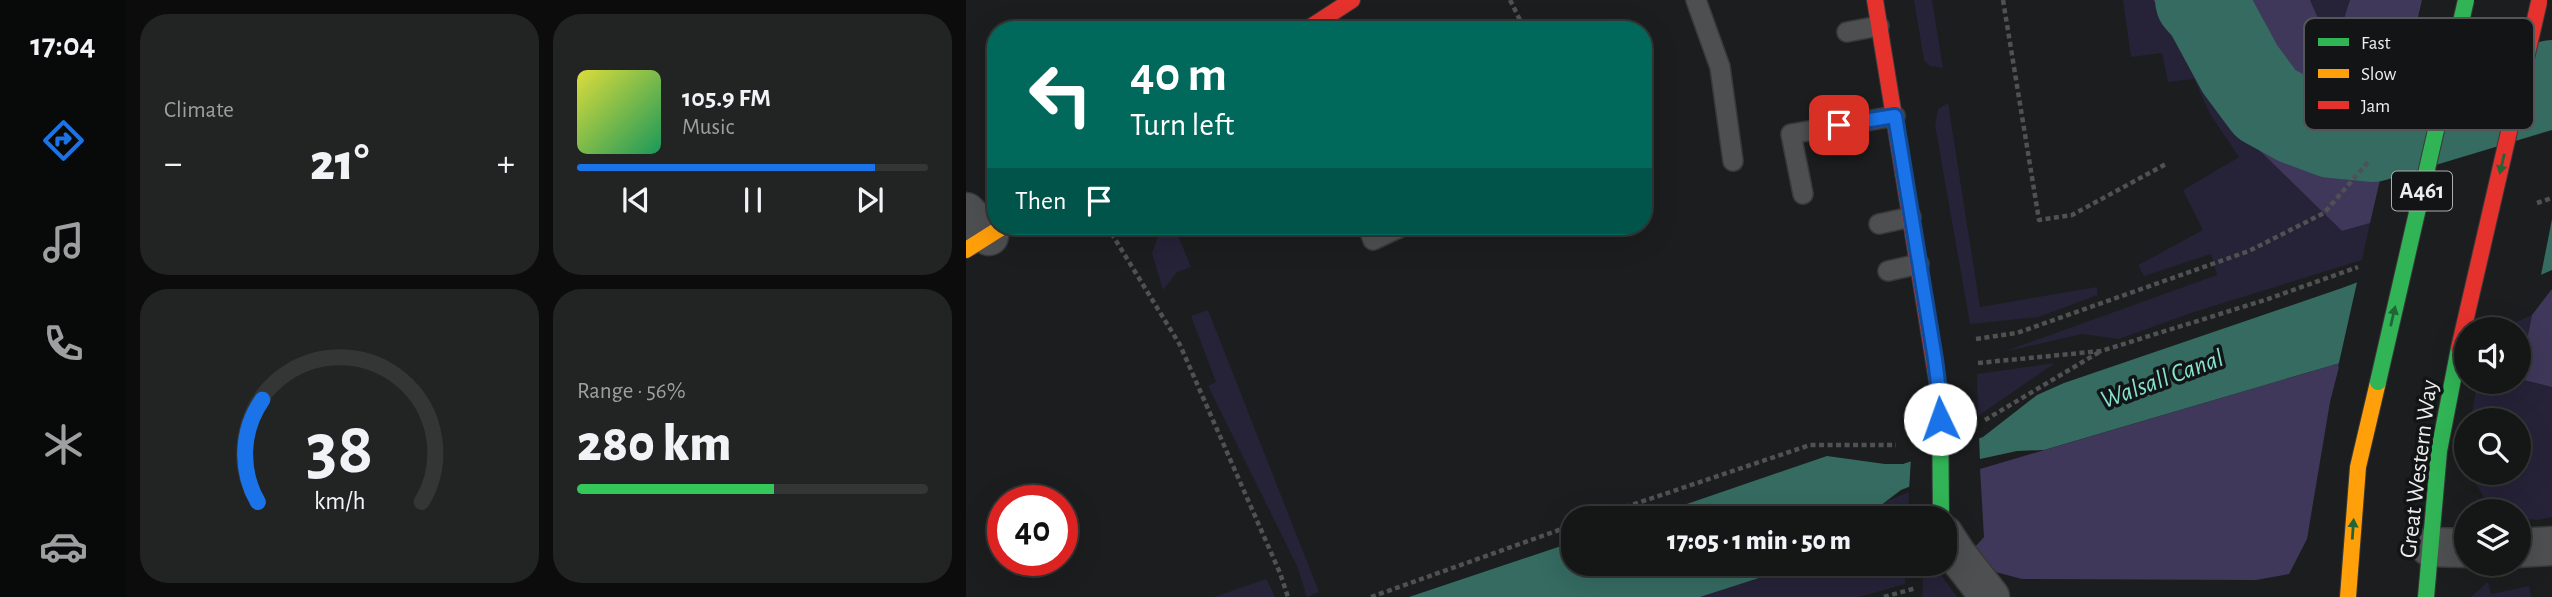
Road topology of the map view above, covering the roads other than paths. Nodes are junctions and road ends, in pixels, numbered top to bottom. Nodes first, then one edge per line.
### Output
1 (1352, 0) edge
2 (1696, 0) edge
3 (1875, 0) edge
4 (2466, 0) edge
5 (2539, 1) edge
6 (2462, 18) edge
7 (1320, 21) edge
8 (2534, 23) edge
9 (1879, 26) junction
10 (1847, 32) dead end
11 (1895, 116) junction
12 (2436, 130) edge
13 (2509, 130) edge
14 (1733, 161) dead end
15 (1803, 194) dead end
16 (1911, 217) junction
17 (1879, 224) dead end
18 (981, 231) edge
19 (1371, 235) edge
20 (1392, 235) edge
21 (1919, 264) junction
22 (966, 271) edge
23 (1888, 271) dead end
24 (1941, 506) edge
25 (2552, 546) edge
26 (2531, 547) edge
27 (2448, 548) edge
28 (1957, 555) edge
29 (1990, 597) edge
30 (2348, 597) edge
31 (2427, 597) edge

1 - 7 main road
2 - 14 lane
3 - 9 main road
6 -> 4 main road, A461, bridge
5 -> 8 main road, Great Western Way, bridge
9 - 10 lane
9 - 11 main road
11 - 15 lane
11 - 16 main road
30 -> 12 main road, A461, bridge
13 -> 27 main road, Great Western Way, bridge
16 - 17 lane
16 - 21 main road
18 - 22 main road
19 - 20 lane
21 - 23 lane
21 - 24 main road, bridge
25 - 26 street
27 - 31 main road, Great Western Way
28 - 29 street

